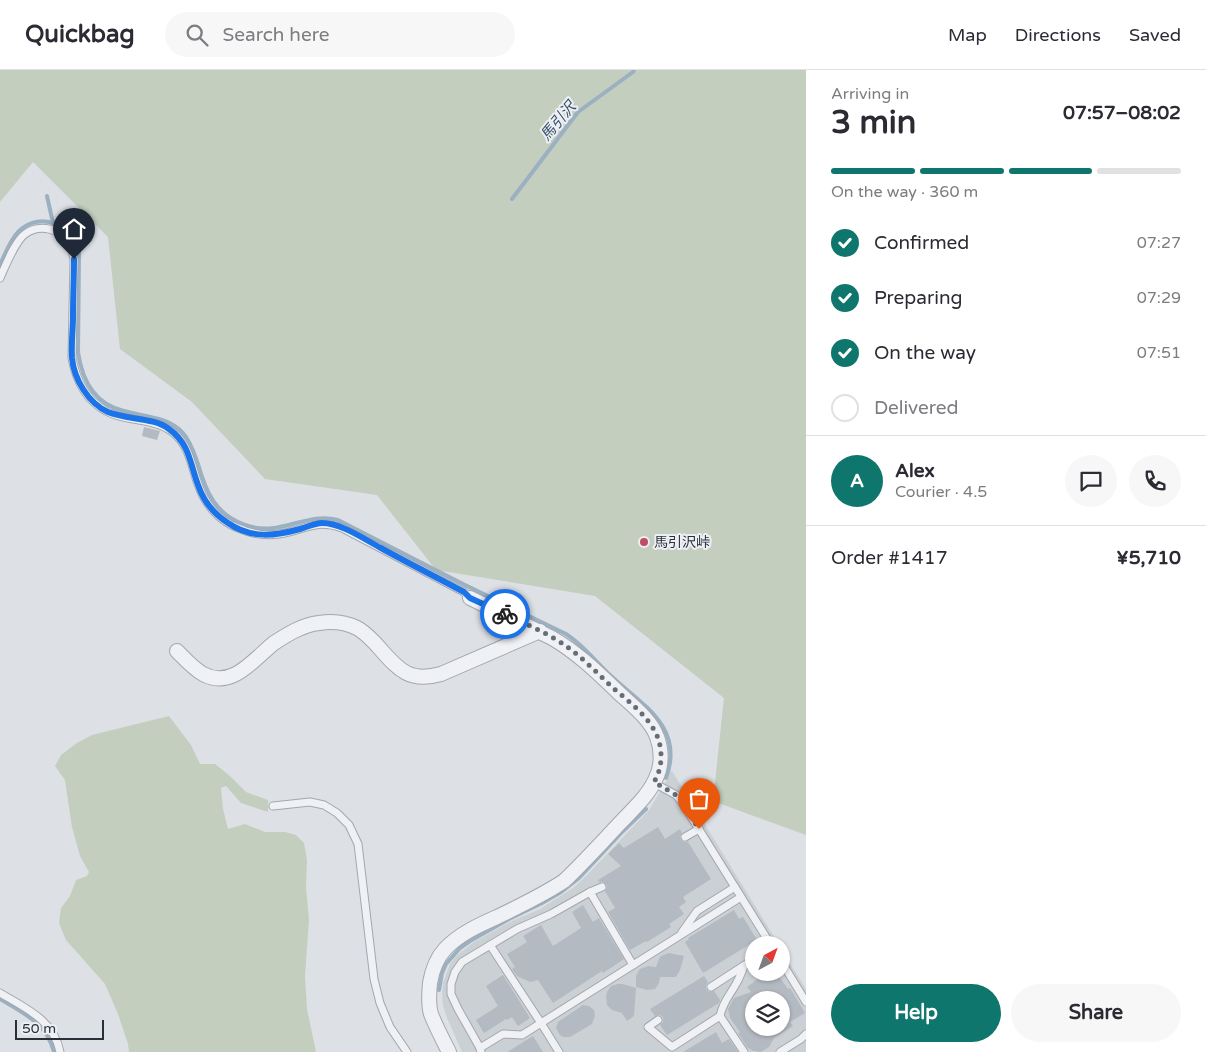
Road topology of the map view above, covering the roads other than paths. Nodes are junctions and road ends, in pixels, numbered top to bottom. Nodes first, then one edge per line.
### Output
1 (0, 278) edge
2 (470, 598) joint
3 (540, 631) junction
4 (177, 651) dead end
5 (654, 782) junction
6 (273, 806) dead end
7 (699, 829) junction
8 (685, 837) dead end
9 (602, 887) dead end
10 (735, 887) junction
11 (590, 892) junction
12 (741, 896) junction
13 (678, 936) junction
14 (765, 936) edge
15 (490, 945) junction
16 (633, 965) junction
17 (744, 966) joint
18 (790, 976) edge
19 (711, 987) dead end
20 (0, 993) edge
21 (806, 1002) edge
22 (720, 1016) junction
23 (658, 1020) dead end
24 (541, 1023) junction
25 (806, 1034) edge
26 (672, 1047) junction
27 (481, 1050) edge
28 (60, 1052) edge
29 (407, 1052) edge
30 (449, 1052) edge
31 (559, 1052) edge
32 (664, 1052) edge
33 (744, 1052) edge
34 (780, 1052) edge

1 - 2 lane
2 - 3 street
3 - 4 street
3 - 5 street
5 - 7 lane
5 - 30 street
6 - 29 lane
7 - 8 lane
7 - 10 lane
9 - 11 lane
10 - 12 lane
10 - 13 lane
11 - 15 lane
11 - 16 lane
12 - 13 lane
12 - 14 lane
13 - 16 lane
15 - 24 lane
15 - 27 lane
16 - 24 lane
17 - 19 lane
17 - 22 lane
18 - 21 lane
20 - 28 lane
22 - 26 lane
22 - 33 lane
23 - 26 lane
24 - 27 lane
24 - 31 lane
25 - 34 lane
26 - 32 lane

